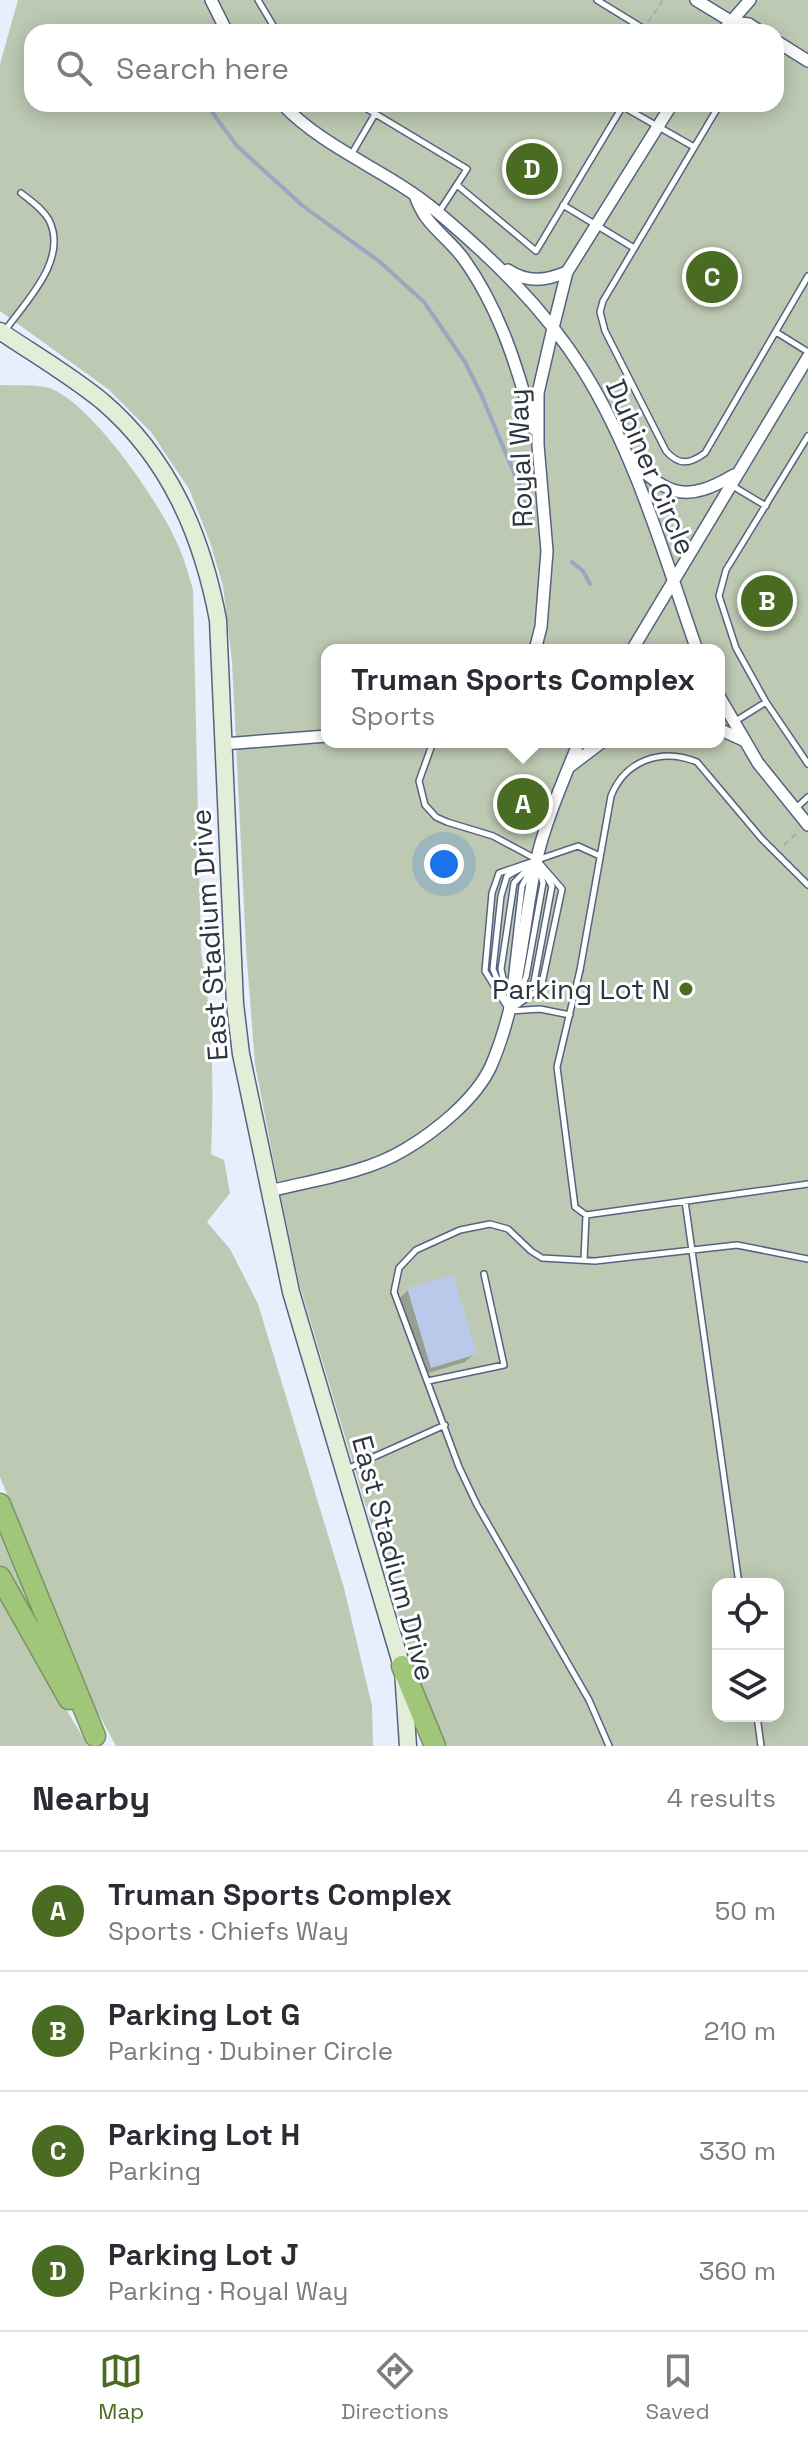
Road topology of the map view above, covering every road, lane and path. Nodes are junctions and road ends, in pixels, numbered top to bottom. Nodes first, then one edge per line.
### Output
1 (211, 0) edge
2 (258, 0) edge
3 (597, 0) edge
4 (663, 0) edge
5 (696, 0) edge
6 (750, 0) edge
7 (655, 12) dead end
8 (732, 22) junction
9 (223, 24) edge
10 (272, 24) edge
11 (636, 24) edge
12 (749, 24) edge
13 (784, 46) edge
14 (808, 61) edge
15 (291, 112) edge
16 (372, 112) edge
17 (619, 112) edge
18 (635, 112) edge
19 (667, 112) edge
20 (715, 112) edge
21 (375, 114) junction
22 (658, 126) junction
23 (694, 147) junction
24 (351, 156) junction
25 (457, 185) junction
26 (21, 193) dead end
27 (414, 193) junction
28 (563, 205) junction
29 (438, 213) junction
30 (597, 225) junction
31 (634, 249) junction
32 (489, 258) junction
33 (567, 272) junction
34 (808, 276) edge
35 (553, 328) junction
36 (2, 332) edge
37 (776, 332) junction
38 (808, 355) edge
39 (808, 436) edge
40 (538, 445) junction
41 (627, 457) junction
42 (738, 472) junction
43 (731, 485) junction
44 (766, 506) junction
45 (673, 580) junction
46 (536, 644) edge
47 (636, 644) edge
48 (695, 644) edge
49 (766, 702) junction
50 (725, 708) edge
51 (733, 723) junction
52 (725, 732) edge
53 (321, 736) edge
54 (743, 740) junction
55 (223, 744) junction
56 (431, 748) edge
57 (577, 748) edge
58 (594, 748) edge
59 (808, 764) edge
60 (569, 767) junction
61 (808, 797) edge
62 (794, 810) junction
63 (803, 829) edge
64 (776, 853) junction
65 (600, 856) junction
66 (536, 859) junction
67 (808, 885) edge
68 (509, 1011) junction
69 (570, 1015) junction
70 (808, 1184) edge
71 (270, 1191) junction
72 (685, 1201) junction
73 (586, 1215) junction
74 (692, 1249) junction
75 (808, 1259) edge
76 (584, 1260) junction
77 (484, 1274) dead end
78 (428, 1381) junction
79 (445, 1425) junction
80 (344, 1470) junction
81 (0, 1504) edge
82 (0, 1577) edge
83 (738, 1578) edge
84 (402, 1666) junction
85 (758, 1722) edge
86 (98, 1741) edge
87 (408, 1746) edge
88 (435, 1746) edge
89 (609, 1746) edge
90 (761, 1746) edge

1 - 9 street
2 - 10 lane
3 - 11 lane
4 - 7 path
5 - 8 street
6 - 8 street
8 - 12 street
13 - 14 street
15 - 24 street, Dubiner Circle
16 - 21 lane
17 - 28 lane
18 - 22 lane
19 - 22 street, Royal Way
20 - 23 lane
21 - 24 lane
21 - 25 lane
22 - 23 lane
22 - 30 street, Royal Way
23 - 31 lane
24 - 27 street, Dubiner Circle
25 - 28 lane
25 - 29 lane
26 - 36 lane
27 - 29 street, Dubiner Circle
27 - 40 street
28 - 30 lane
29 - 32 street, Dubiner Circle
30 - 31 lane
30 - 33 street, Royal Way
31 - 37 lane
32 - 33 street
32 - 35 street, Dubiner Circle
33 - 35 street, Royal Way
34 - 37 lane
35 - 40 street, Royal Way
35 - 41 street, Dubiner Circle
36 - 55 main road, East Stadium Drive
37 - 38 lane
38 - 42 street
39 - 44 lane
40 - 46 street, Royal Way
41 - 42 street
41 - 45 street, Dubiner Circle
42 - 43 street
43 - 44 lane
43 - 45 street
44 - 49 lane
45 - 47 street
45 - 48 street, Dubiner Circle
49 - 51 lane
49 - 59 lane
50 - 51 street
51 - 54 street
52 - 54 street
53 - 55 street
54 - 62 street
55 - 71 main road, East Stadium Drive
56 - 66 lane
57 - 60 street
58 - 60 street
60 - 66 street
61 - 62 lane
62 - 63 street
63 - 64 path
64 - 65 lane
64 - 67 lane
65 - 66 lane
65 - 69 lane
66 - 68 street
66 - 68 lane
66 - 68 lane
66 - 68 lane
66 - 68 lane
68 - 69 lane
68 - 71 street
69 - 73 lane
70 - 72 lane
71 - 80 main road, East Stadium Drive
72 - 73 lane
72 - 74 lane
73 - 76 lane
74 - 75 lane
74 - 76 lane
74 - 83 lane
76 - 78 lane
77 - 78 lane
78 - 79 lane
79 - 80 lane
79 - 89 lane
80 - 84 main road, East Stadium Drive
81 - 86 highway
82 - 86 highway
84 - 87 main road, East Stadium Drive
84 - 88 highway
85 - 90 lane

